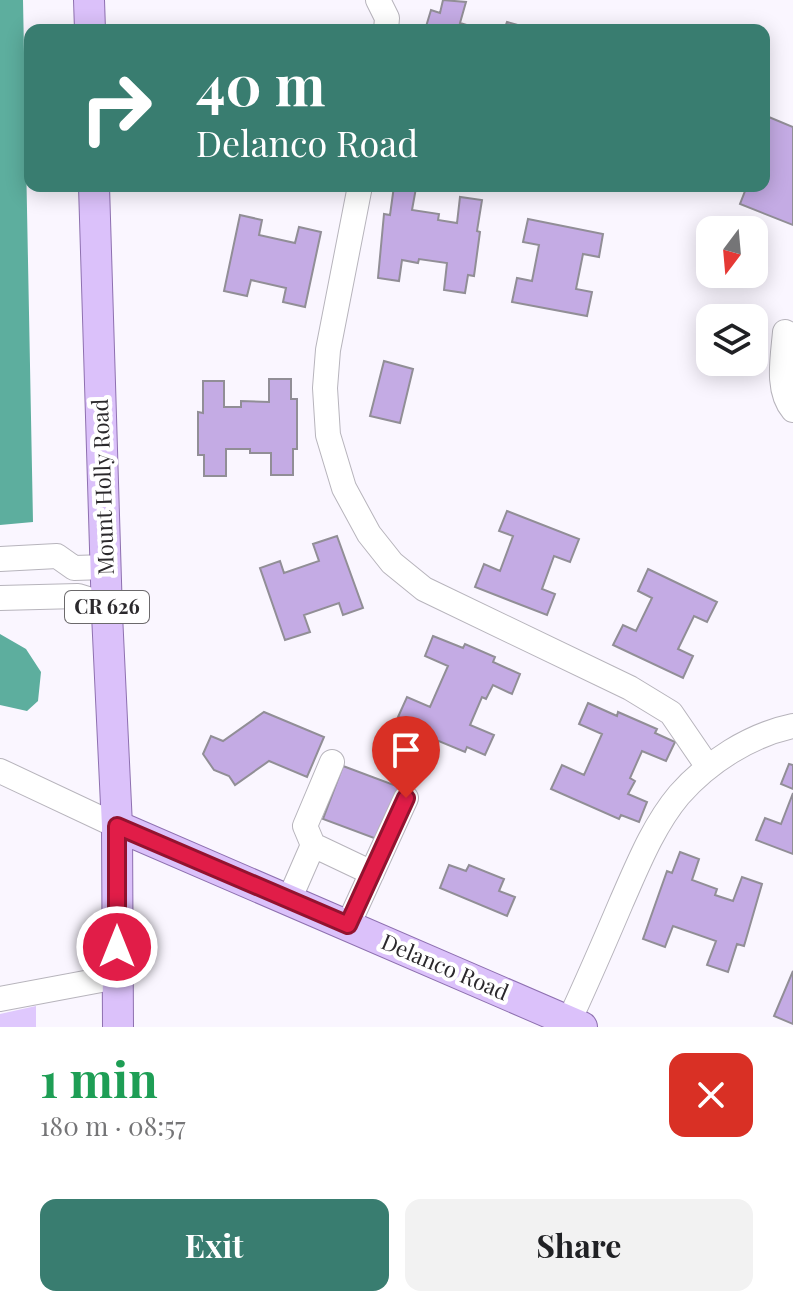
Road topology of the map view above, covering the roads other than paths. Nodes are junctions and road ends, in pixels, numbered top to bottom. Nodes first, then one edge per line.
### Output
1 (89, 0) edge
2 (378, 0) edge
3 (90, 24) edge
4 (386, 24) edge
5 (94, 192) edge
6 (359, 192) edge
7 (789, 334) edge
8 (793, 410) edge
9 (0, 559) edge
10 (106, 567) junction
11 (74, 568) junction
12 (0, 584) edge
13 (0, 598) edge
14 (107, 614) junction
15 (793, 726) edge
16 (332, 762) dead end
17 (708, 767) junction
18 (0, 771) edge
19 (406, 798) dead end
20 (117, 826) junction
21 (313, 845) junction
22 (372, 873) junction
23 (289, 900) junction
24 (348, 925) junction
25 (117, 977) junction
26 (0, 999) edge
27 (576, 1024) edge
28 (118, 1027) edge

1 - 3 main road
2 - 4 street
5 - 10 main road, Mount Holly Road / CR 626
6 - 17 street
7 - 8 street
9 - 11 street
10 - 11 street
10 - 14 main road, Mount Holly Road / CR 626
11 - 12 street
13 - 14 street
14 - 20 main road, Mount Holly Road / CR 626
15 - 17 street
16 - 21 street
17 - 27 street
18 - 20 street, Delanco Road
19 - 22 street
20 - 23 main road, Delanco Road
20 - 25 main road, Mount Holly Road / CR 626
21 - 22 street
21 - 23 street
22 - 24 street
23 - 24 main road, Delanco Road
24 - 27 main road, Delanco Road
25 - 26 street
25 - 28 main road, Mount Holly Road / CR 626

